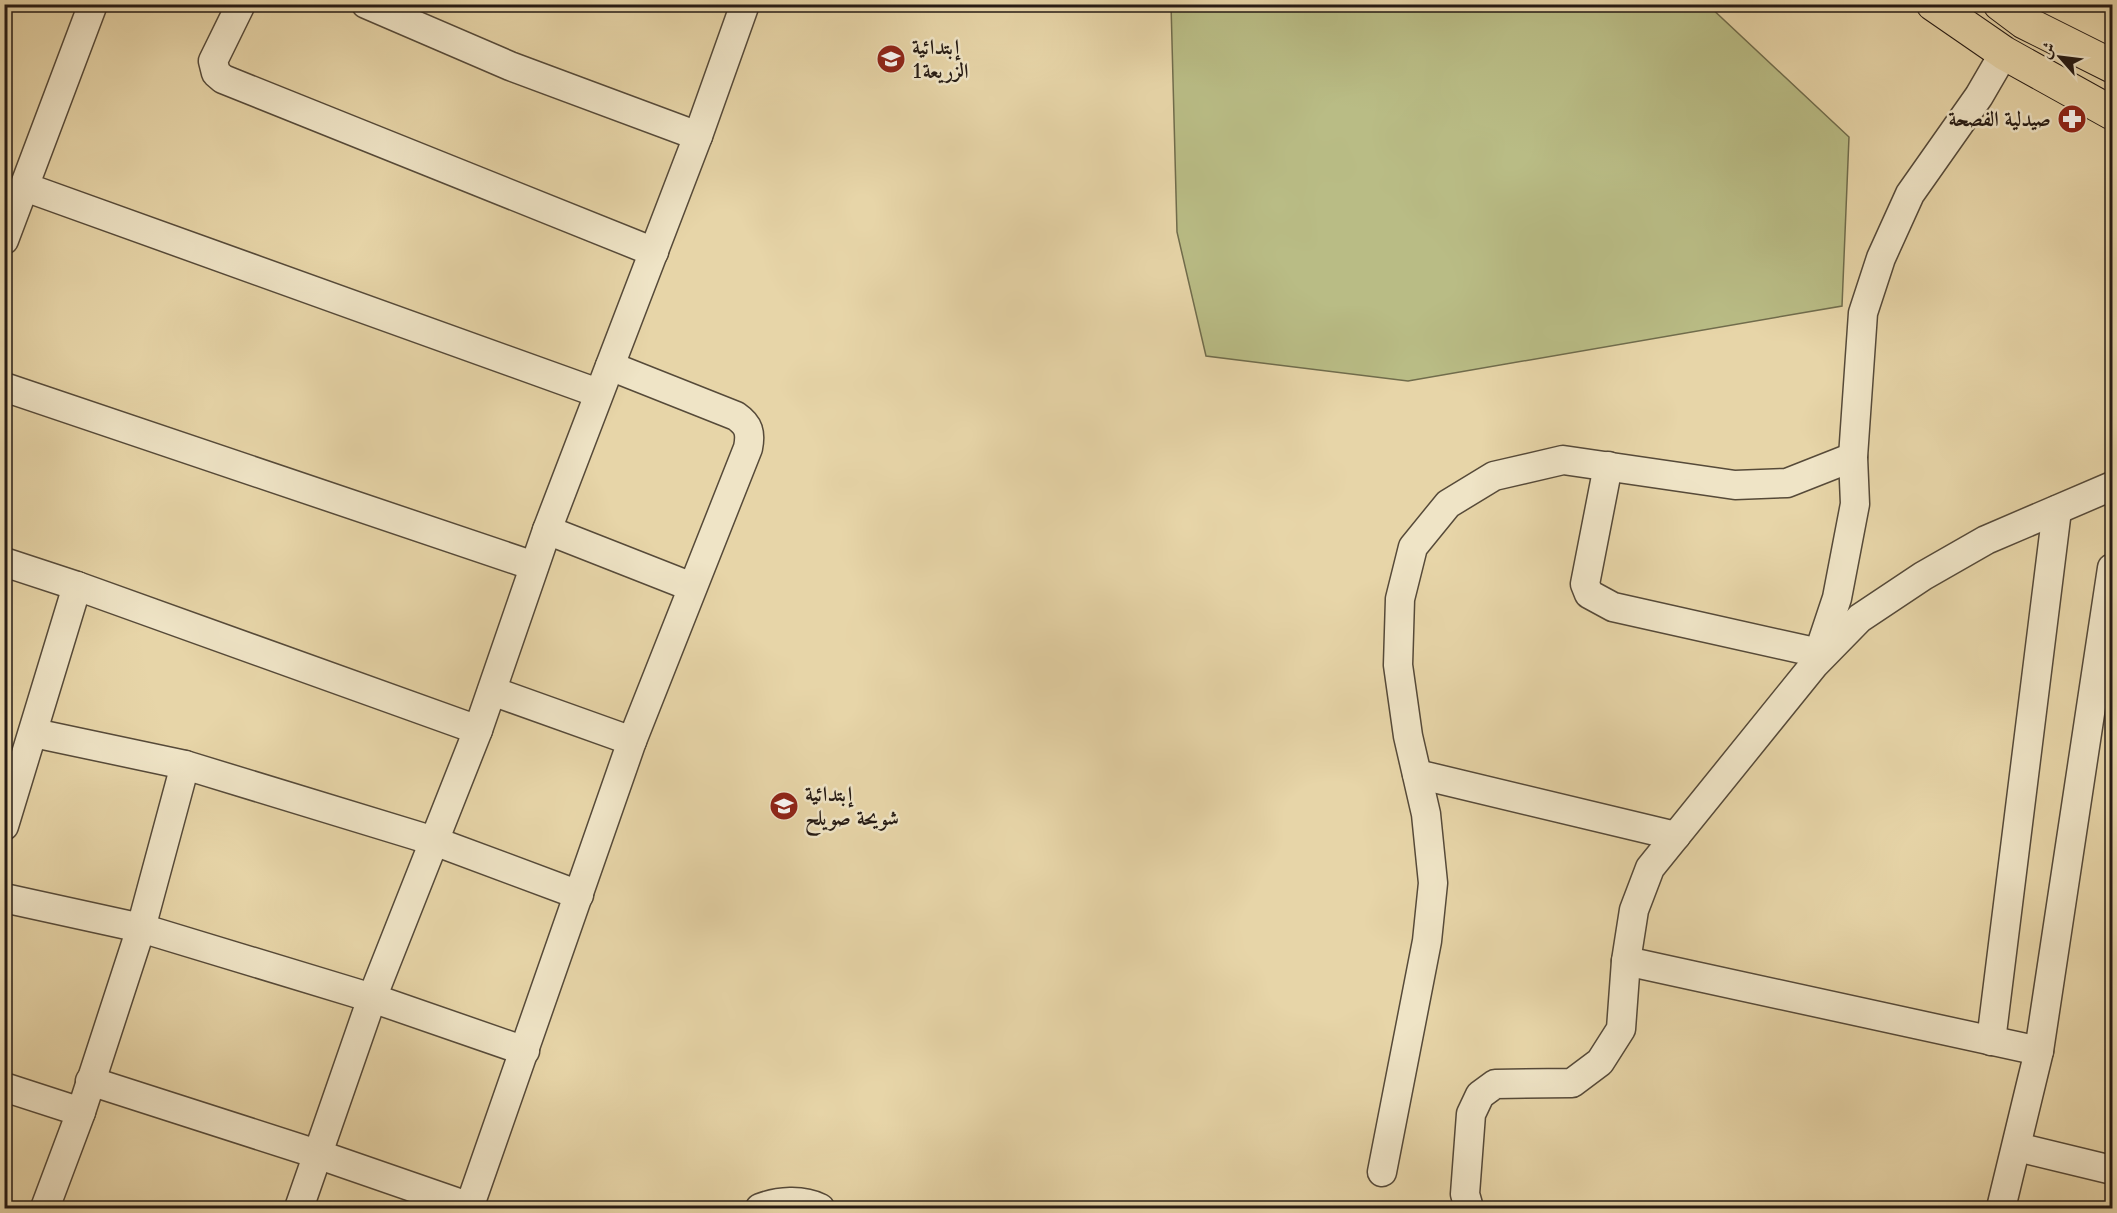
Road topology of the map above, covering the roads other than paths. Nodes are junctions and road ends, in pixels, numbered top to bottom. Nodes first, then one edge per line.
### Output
1 (93, 4) edge
2 (241, 4) edge
3 (366, 4) edge
4 (745, 4) edge
5 (1933, 4) edge
6 (2000, 4) edge
7 (2004, 53) junction
8 (2112, 66) edge
9 (2112, 112) edge
10 (698, 136) junction
11 (25, 187) junction
12 (4, 240) edge
13 (654, 252) junction
14 (610, 366) junction
15 (4, 387) edge
16 (598, 393) junction
17 (1853, 457) junction
18 (1608, 466) junction
19 (2112, 486) edge
20 (2057, 510) junction
21 (547, 530) junction
22 (4, 562) edge
23 (534, 566) junction
24 (2112, 567) edge
25 (77, 586) junction
26 (692, 587) junction
27 (1816, 659) junction
28 (2105, 666) edge
29 (492, 691) junction
30 (478, 730) junction
31 (34, 733) junction
32 (632, 741) junction
33 (185, 765) junction
34 (1417, 774) junction
35 (10, 796) edge
36 (4, 826) edge
37 (1676, 836) junction
38 (434, 841) junction
39 (579, 895) junction
40 (4, 898) edge
41 (141, 928) junction
42 (1626, 962) junction
43 (372, 998) junction
44 (1991, 1041) junction
45 (525, 1051) junction
46 (2039, 1051) junction
47 (90, 1081) junction
48 (4, 1087) edge
49 (81, 1112) junction
50 (2017, 1147) junction
51 (317, 1154) junction
52 (2112, 1170) edge
53 (1383, 1172) dead end
54 (470, 1208) edge
55 (45, 1209) edge
56 (299, 1209) edge
57 (760, 1209) edge
58 (820, 1209) edge
59 (1469, 1209) edge
60 (2001, 1209) edge

1 - 11 street
2 - 13 street
3 - 10 street
4 - 10 street
5 - 7 highway
6 - 8 highway
7 - 9 highway
7 - 17 street
10 - 13 street
11 - 12 street
11 - 16 street
13 - 14 street
14 - 16 street
14 - 26 street
15 - 23 street
16 - 21 street
17 - 18 street
17 - 27 street
18 - 27 street
18 - 34 street
19 - 20 street
20 - 27 street
20 - 44 street
21 - 23 street
21 - 26 street
22 - 25 street
23 - 29 street
24 - 28 street
25 - 30 street
25 - 31 street
26 - 32 street
27 - 37 street
28 - 46 street
29 - 30 street
29 - 32 street
30 - 38 street
31 - 33 street
31 - 35 street
32 - 39 street
33 - 38 street
33 - 41 street
34 - 37 street
34 - 53 street
35 - 36 street
37 - 42 street
38 - 39 street
38 - 43 street
39 - 45 street
40 - 41 street
41 - 43 street
41 - 47 street
42 - 44 street
42 - 59 street
43 - 45 street
43 - 51 street
44 - 46 street
45 - 54 street
46 - 50 street
47 - 49 street
47 - 51 street
48 - 49 street
49 - 55 street
50 - 52 street
50 - 60 street
51 - 54 street
51 - 56 street
57 - 58 street

